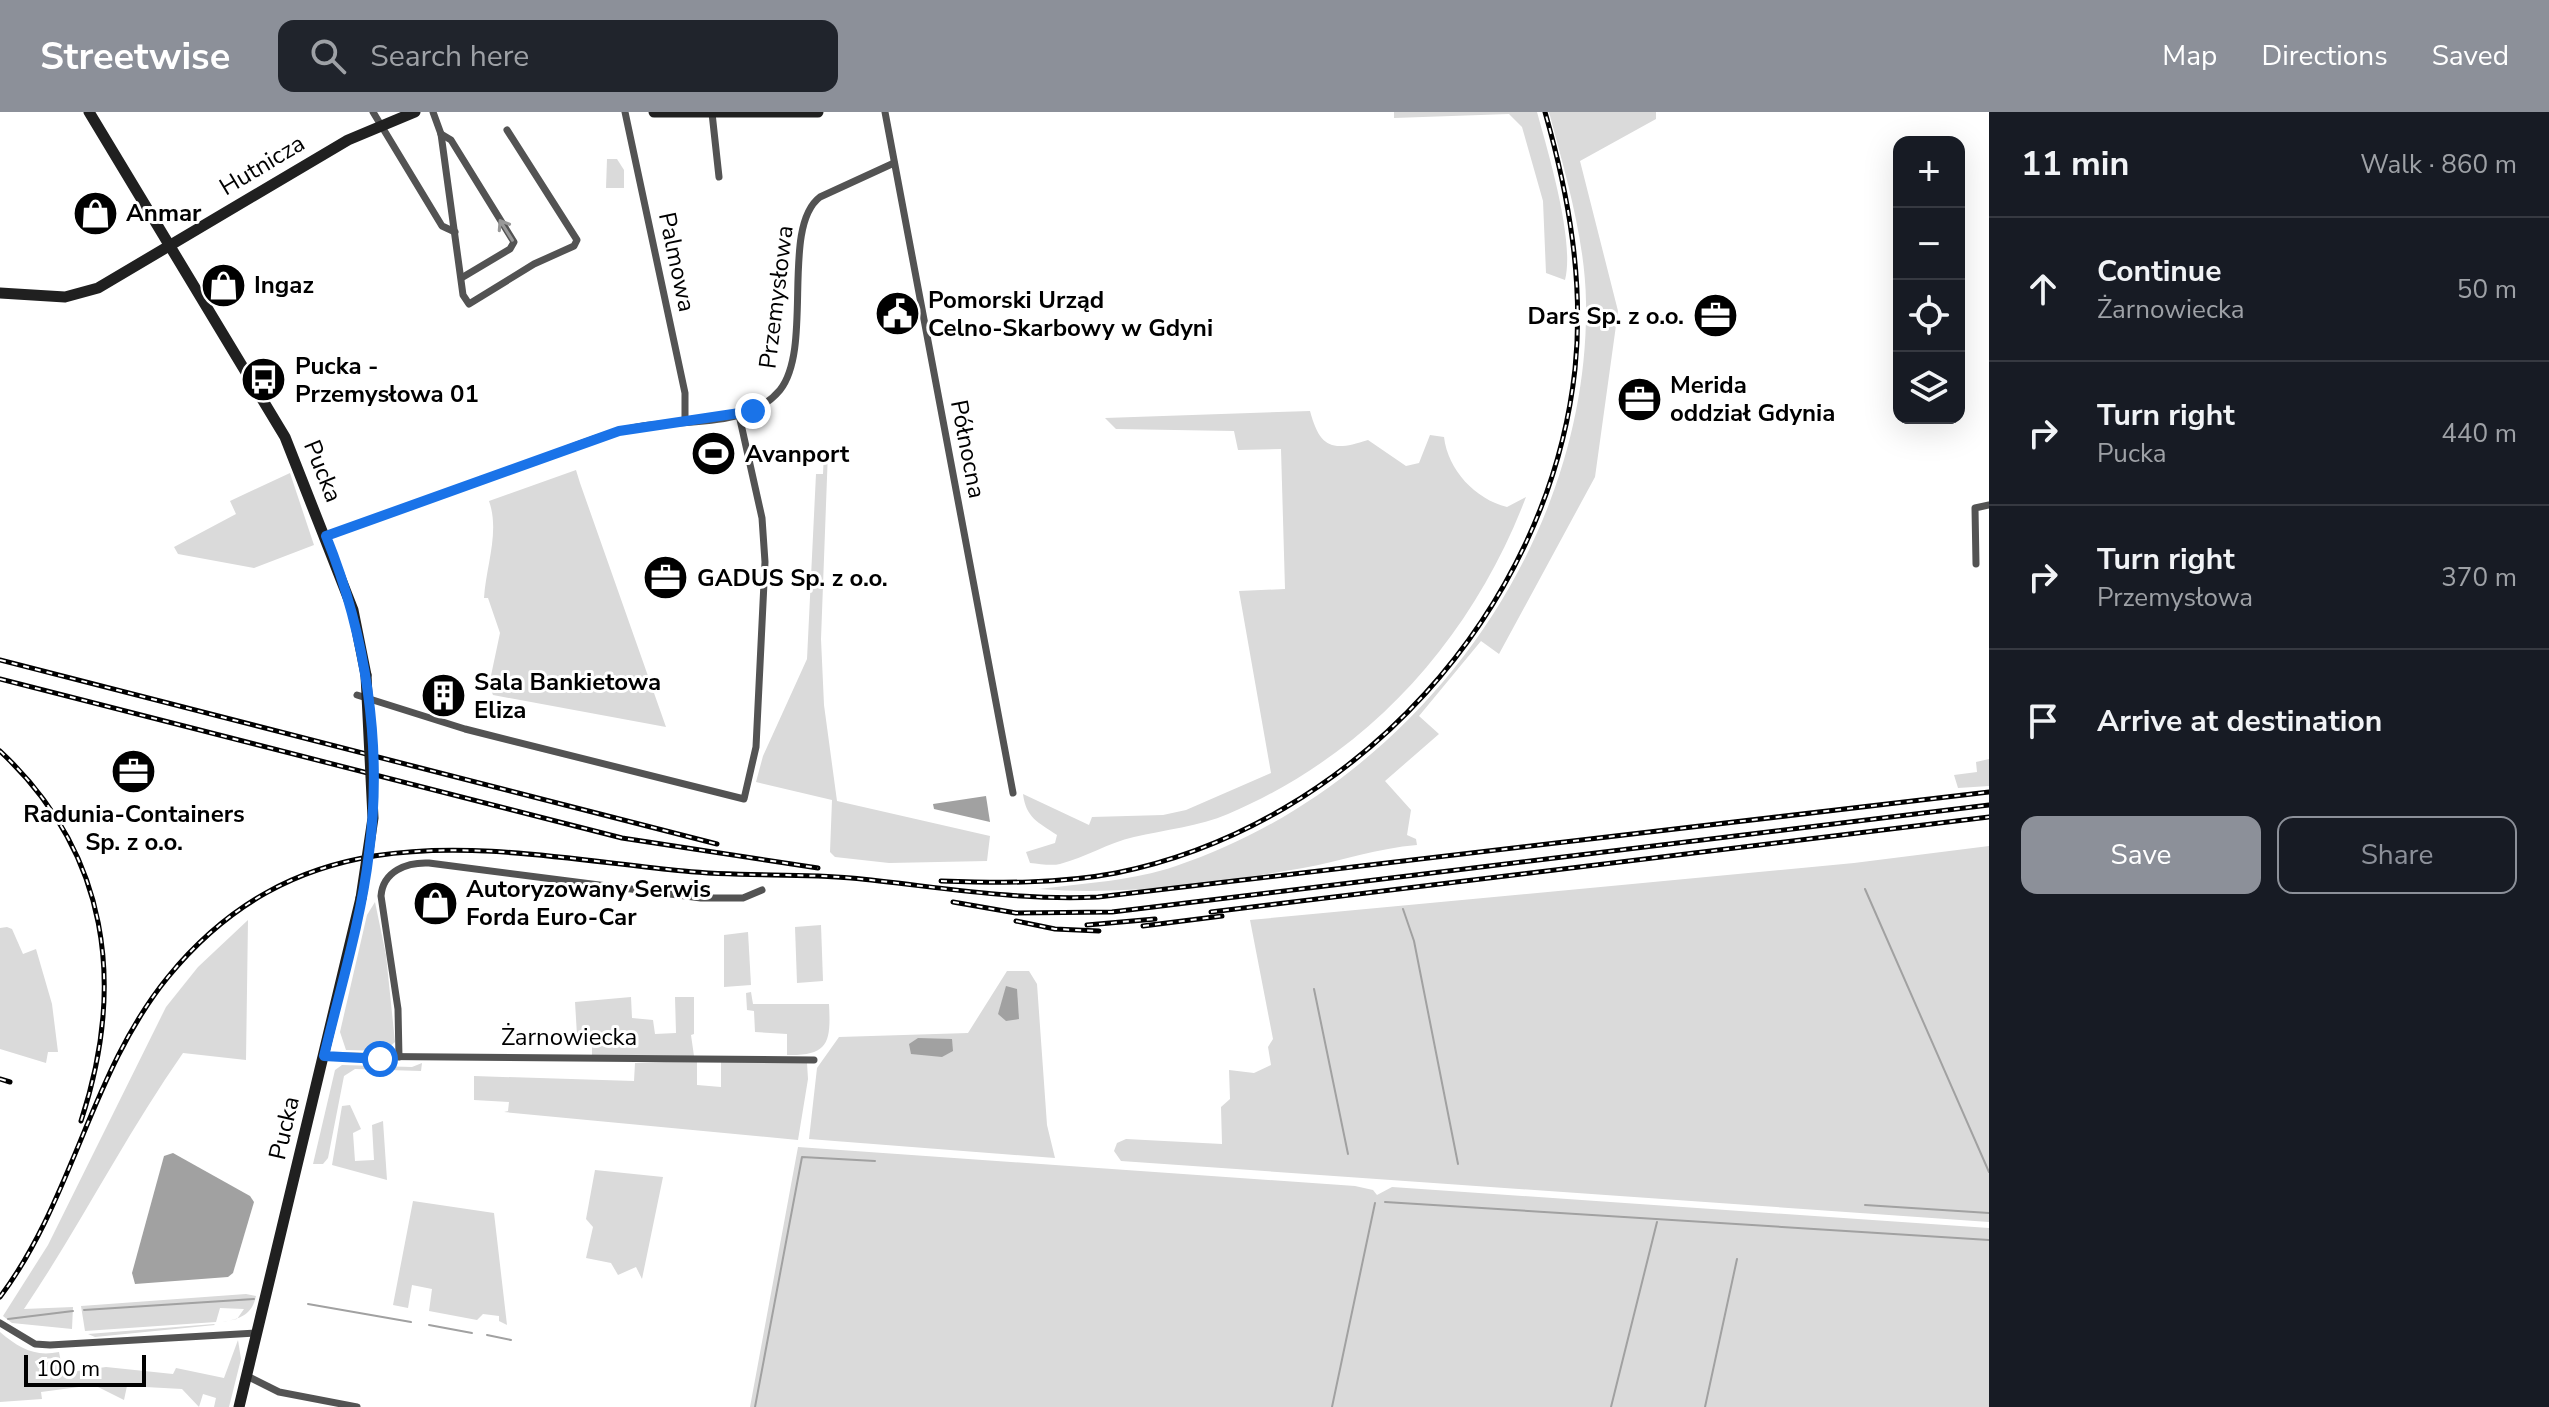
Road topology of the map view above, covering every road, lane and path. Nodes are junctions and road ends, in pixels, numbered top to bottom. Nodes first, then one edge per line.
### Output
1 (89, 112) edge
2 (373, 112) edge
3 (415, 112) edge
4 (433, 112) edge
5 (625, 112) edge
6 (654, 112) edge
7 (778, 112) edge
8 (818, 112) edge
9 (885, 112) edge
10 (712, 113) edge
11 (380, 124) junction
12 (507, 130) dead end
13 (441, 134) junction
14 (894, 163) junction
15 (719, 177) dead end
16 (455, 232) junction
17 (171, 245) junction
18 (463, 277) junction
19 (0, 293) edge
20 (739, 415) junction
21 (685, 421) junction
22 (1989, 505) edge
23 (326, 536) junction
24 (1976, 564) dead end
25 (357, 695) dead end
26 (1013, 793) dead end
27 (762, 890) dead end
28 (324, 1056) junction
29 (399, 1057) junction
30 (814, 1060) dead end
31 (0, 1323) edge
32 (258, 1333) junction
33 (247, 1376) junction
34 (330, 1405) edge
35 (239, 1407) edge
36 (357, 1407) edge

1 - 17 street, Pucka
2 - 11 street
3 - 11 street, Hutnicza
4 - 13 street
5 - 21 street, Palmowa
6 - 10 street
7 - 8 street
7 - 10 street
9 - 14 street, Północna
10 - 15 street
11 - 16 street
11 - 17 street, Hutnicza
12 - 18 street
13 - 16 street
18 -> 13 street
14 - 20 street, Przemysłowa
14 - 26 street, Północna
16 - 18 street
17 - 19 street, Hutnicza
17 - 23 street, Pucka
20 - 21 street, Przemysłowa
20 - 25 street
21 - 23 street, Przemysłowa
22 - 24 street
23 - 28 street, Pucka, bridge
27 - 29 street
28 - 29 street, Żarnowiecka
28 - 32 street, Pucka
29 - 30 street, Żarnowiecka
31 - 32 street
32 - 33 street, Pucka
33 - 34 street
33 - 35 street, Pucka
34 - 36 street

